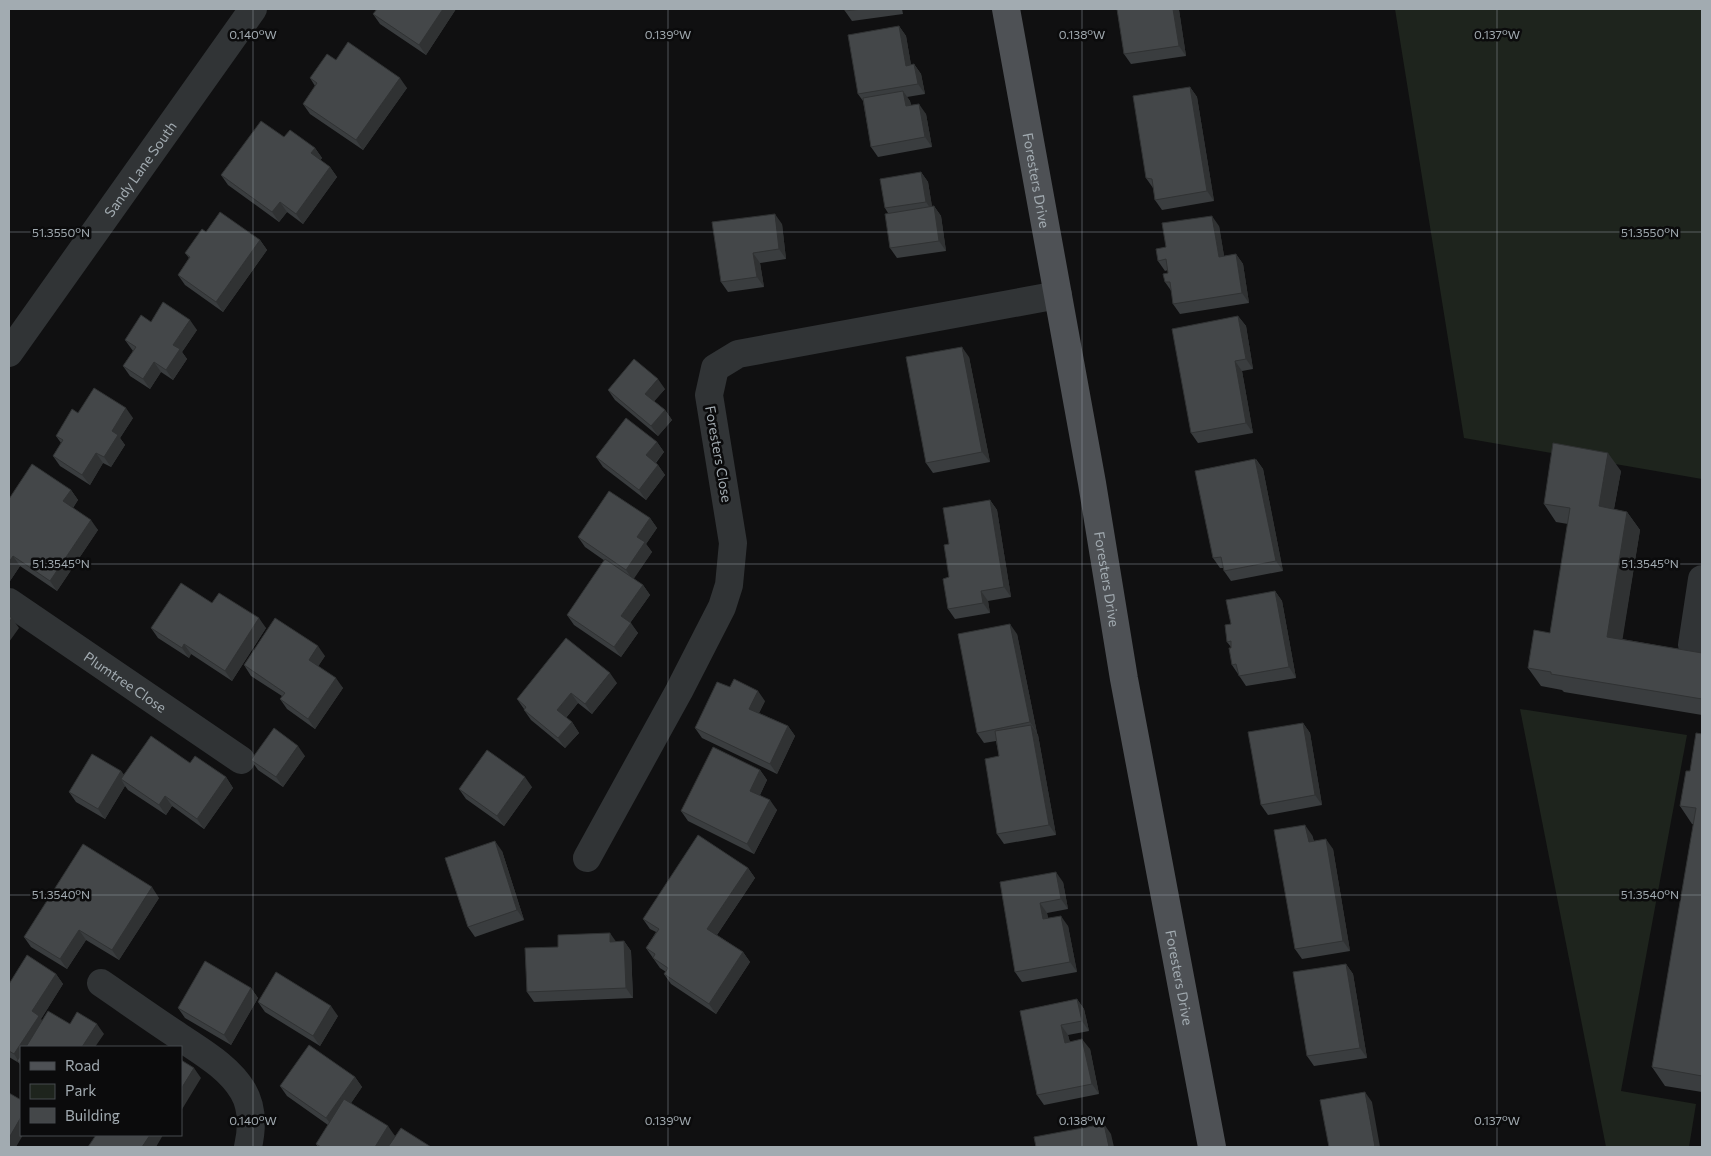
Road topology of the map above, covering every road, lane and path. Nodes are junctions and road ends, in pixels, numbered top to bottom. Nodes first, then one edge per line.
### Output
1 (253, 9) edge
2 (1006, 9) edge
3 (1058, 295) junction
4 (9, 353) edge
5 (1702, 579) edge
6 (9, 602) edge
7 (1692, 645) dead end
8 (241, 760) dead end
9 (587, 858) dead end
10 (101, 983) dead end
11 (248, 1147) edge
12 (1212, 1147) edge

1 - 4 street, Sandy Lane South
2 - 3 main road, Foresters Drive
3 - 9 street, Foresters Close
3 - 12 main road, Foresters Drive
5 - 7 street
6 - 8 street, Plumtree Close
10 - 11 street

